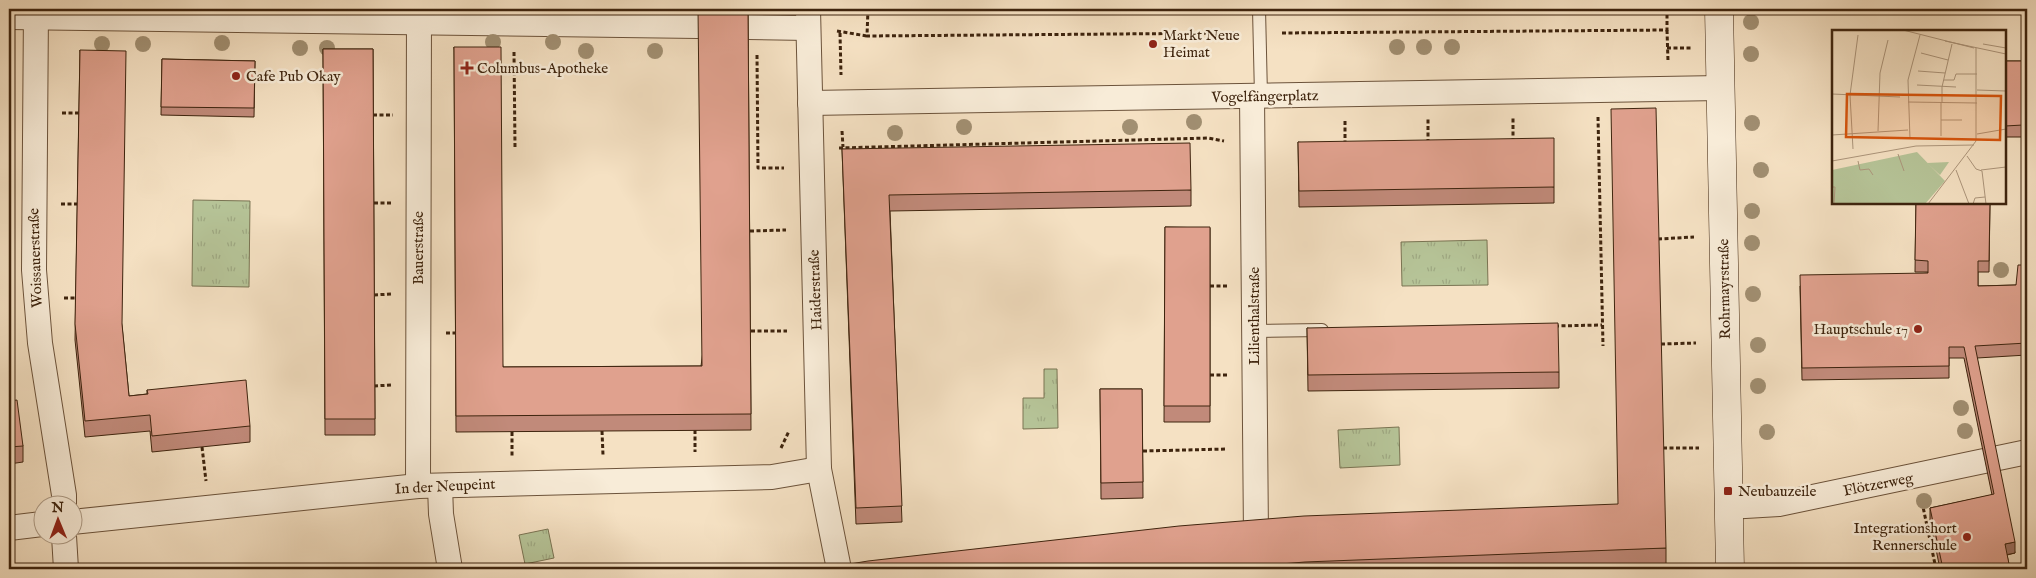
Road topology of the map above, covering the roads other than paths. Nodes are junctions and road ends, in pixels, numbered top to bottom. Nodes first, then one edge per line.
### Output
1 (1258, 9) edge
2 (1719, 9) edge
3 (36, 13) edge
4 (419, 16) edge
5 (9, 17) edge
6 (808, 18) edge
7 (698, 26) edge
8 (752, 36) road end
9 (1720, 88) junction
10 (1257, 96) junction
11 (810, 103) junction
12 (1336, 330) edge
13 (1254, 331) junction
14 (2027, 452) edge
15 (819, 469) junction
16 (429, 486) junction
17 (63, 496) edge
18 (1728, 507) junction
19 (82, 521) edge
20 (32, 525) edge
21 (9, 528) edge
22 (1256, 536) edge
23 (65, 546) edge
24 (66, 569) edge
25 (450, 569) edge
26 (840, 569) edge
27 (1730, 569) edge

1 - 10 lane
2 - 9 street, Rohrmayrstraße
3 - 4 street
3 - 5 street
3 - 17 street, Woissauerstraße
4 - 7 street
4 - 16 street, Bauerstraße
6 - 8 street
6 - 11 street, Haiderstraße
9 - 10 street, Vogelfängerplatz
9 - 18 street, Rohrmayrstraße
10 - 11 street, Vogelfängerplatz
10 - 13 street, Lilienthalstraße
11 - 15 street, Haiderstraße
12 - 13 lane
13 - 22 street, Lilienthalstraße
14 - 18 street, Flötzerweg
15 - 16 street, In der Neupeint
15 - 26 street, Haiderstraße
16 - 19 street, In der Neupeint
16 - 25 street, Bauerstraße
18 - 27 street, Rohrmayrstraße
20 - 21 street
23 - 24 street

